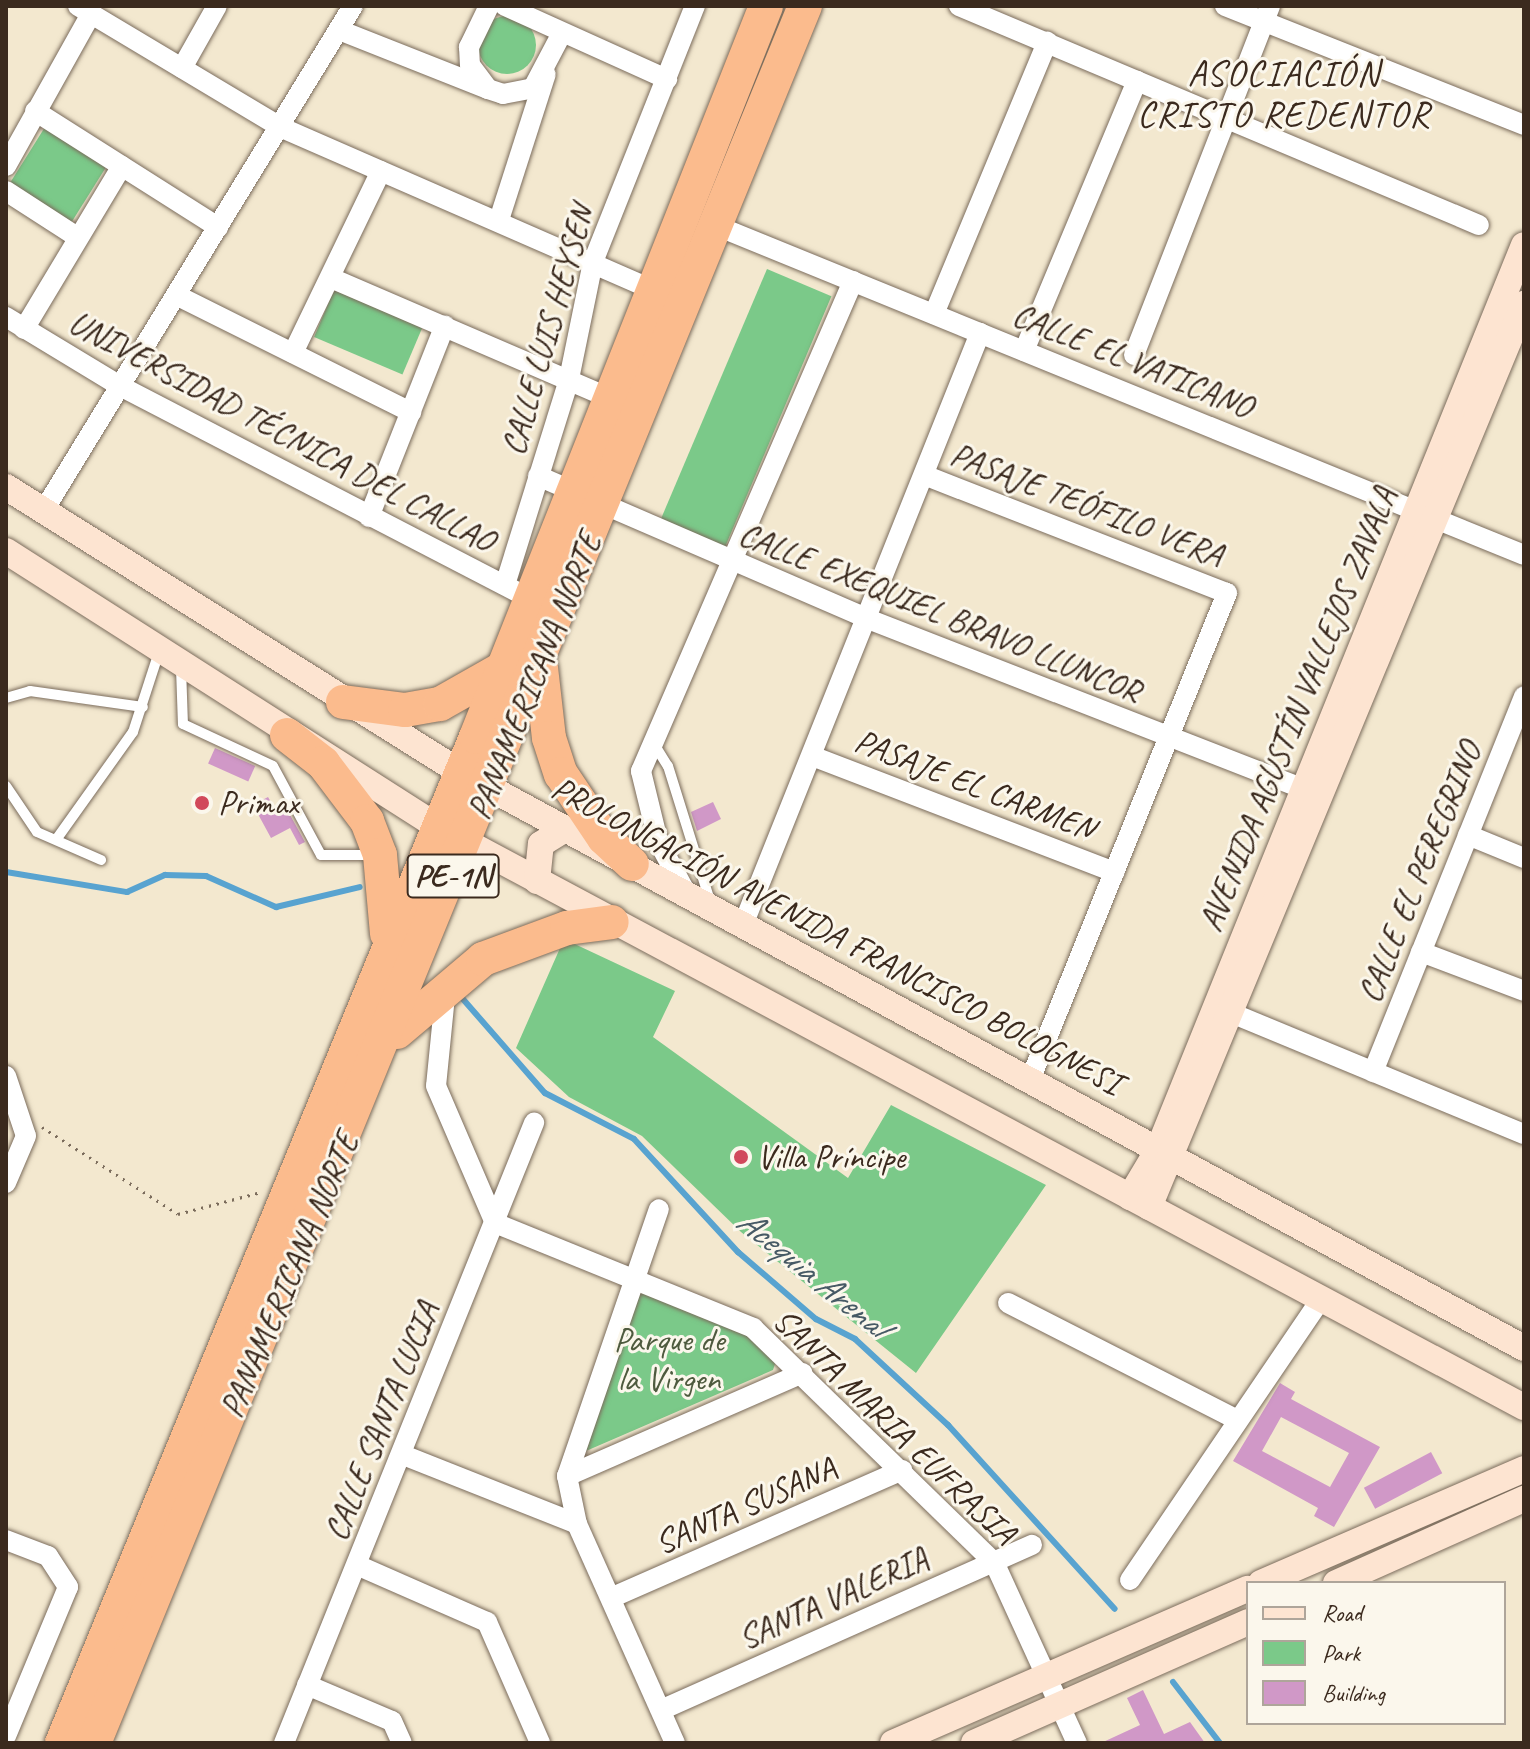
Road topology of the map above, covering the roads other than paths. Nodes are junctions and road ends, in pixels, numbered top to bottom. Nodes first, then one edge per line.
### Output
1 (217, 6) edge
2 (353, 6) edge
3 (489, 6) edge
4 (505, 6) edge
5 (695, 6) edge
6 (766, 6) edge
7 (805, 6) edge
8 (959, 6) edge
9 (1225, 6) edge
10 (84, 10) edge
11 (1266, 14) edge
12 (339, 30) junction
13 (562, 33) junction
14 (1047, 42) junction
15 (182, 68) junction
16 (546, 74) junction
17 (667, 79) junction
18 (1137, 81) junction
19 (488, 89) junction
20 (35, 111) junction
21 (1225, 118) junction
22 (1524, 125) edge
23 (280, 127) junction
24 (6, 166) edge
25 (122, 166) junction
26 (381, 171) junction
27 (6, 191) edge
28 (499, 220) junction
29 (1479, 225) dead end
30 (717, 226) junction
31 (218, 227) junction
32 (77, 237) junction
33 (1524, 245) edge
34 (593, 262) junction
35 (331, 278) junction
36 (853, 281) junction
37 (653, 290) junction
38 (176, 295) junction
39 (1524, 304) edge
40 (934, 314) junction
41 (6, 317) edge
42 (445, 325) junction
43 (24, 329) junction
44 (980, 333) junction
45 (1024, 351) junction
46 (293, 353) junction
47 (1134, 355) dead end
48 (569, 379) junction
49 (120, 386) junction
50 (610, 398) junction
51 (411, 412) junction
52 (924, 475) junction
53 (538, 476) junction
54 (6, 487) edge
55 (572, 492) junction
56 (602, 508) junction
57 (44, 510) junction
58 (1427, 515) junction
59 (369, 517) junction
60 (6, 551) edge
61 (1524, 555) edge
62 (735, 564) junction
63 (517, 592) junction
64 (868, 619) junction
65 (171, 655) junction
66 (541, 662) junction
67 (500, 670) junction
68 (6, 698) edge
69 (343, 702) junction
70 (143, 707) junction
71 (1522, 708) edge
72 (1170, 738) junction
73 (653, 743) junction
74 (280, 751) junction
75 (812, 756) junction
76 (475, 780) junction
77 (6, 786) edge
78 (1313, 794) junction
79 (565, 829) junction
80 (452, 835) junction
81 (1468, 835) junction
82 (58, 837) junction
83 (380, 855) junction
84 (1524, 858) edge
85 (101, 860) dead end
86 (632, 864) junction
87 (1114, 872) junction
88 (537, 881) junction
89 (687, 895) junction
90 (711, 907) junction
91 (612, 922) junction
92 (743, 925) junction
93 (1421, 952) junction
94 (385, 960) junction
95 (446, 984) junction
96 (1524, 991) edge
97 (1234, 1014) junction
98 (384, 1048) junction
99 (1373, 1072) junction
100 (6, 1076) edge
101 (1030, 1080) junction
102 (534, 1123) dead end
103 (1524, 1134) edge
104 (1166, 1154) junction
105 (6, 1183) edge
106 (1140, 1202) junction
107 (659, 1209) dead end
108 (495, 1223) junction
109 (633, 1283) junction
110 (1321, 1299) junction
111 (1008, 1303) dead end
112 (1524, 1348) edge
113 (803, 1373) junction
114 (1524, 1407) edge
115 (1234, 1418) junction
116 (403, 1455) junction
117 (1524, 1469) edge
118 (902, 1470) junction
119 (567, 1476) junction
120 (1524, 1499) edge
121 (577, 1524) junction
122 (6, 1540) edge
123 (1032, 1545) dead end
124 (994, 1562) junction
125 (357, 1565) junction
126 (1130, 1580) dead end
127 (1266, 1581) edge
128 (1340, 1581) edge
129 (1246, 1590) edge
130 (613, 1597) junction
131 (1246, 1623) edge
132 (1048, 1676) junction
133 (307, 1685) junction
134 (1062, 1706) junction
135 (661, 1710) junction
136 (6, 1736) edge
137 (62, 1743) edge
138 (94, 1743) edge
139 (284, 1743) edge
140 (402, 1743) edge
141 (540, 1743) edge
142 (675, 1743) edge
143 (893, 1743) edge
144 (974, 1743) edge
145 (1077, 1743) edge

1 - 15 street
2 - 12 street
3 - 19 street
4 - 13 street
5 - 17 street, CALLE LUIS HEYSEN
6 - 37 highway, PANAMERICANA NORTE / PE-1N
7 - 30 highway, PANAMERICANA NORTE / PE-1N
8 - 14 street
9 - 11 street
10 - 15 street
10 - 20 street
11 - 21 street
11 - 22 street
12 - 19 street
12 - 23 street
13 - 16 street
13 - 17 street
14 - 18 street
14 - 40 street
15 - 23 street
16 - 19 street
16 - 28 street
17 - 34 street, CALLE LUIS HEYSEN
18 - 21 street
18 - 45 street
20 - 24 street
20 - 25 street
21 - 29 street
21 - 47 street
23 - 26 street
23 - 31 street
25 - 31 street
25 - 32 street
26 - 28 street
26 - 35 street
27 - 32 street
28 - 34 street
30 - 36 street, CALLE EL VATICANO
30 - 56 highway, PANAMERICANA NORTE / PE-1N
31 - 38 street
32 - 43 street
33 - 58 main road, AVENIDA AGUSTÍN VALLEJOS ZAVALA
34 - 37 street
34 - 48 street, CALLE LUIS HEYSEN
35 - 42 street
35 - 46 street
36 - 40 street, CALLE EL VATICANO
36 - 62 street
37 - 50 highway, PANAMERICANA NORTE / PE-1N
38 - 46 street
38 - 49 street
39 - 58 main road, AVENIDA AGUSTÍN VALLEJOS ZAVALA
40 - 44 street, CALLE EL VATICANO
41 - 43 street, UNIVERSIDAD TÉCNICA DEL CALLAO
42 - 48 street
42 - 51 street
43 - 49 street, UNIVERSIDAD TÉCNICA DEL CALLAO
44 - 45 street, CALLE EL VATICANO
44 - 52 street
45 - 58 street, CALLE EL VATICANO
46 - 51 street
48 - 50 street
48 - 53 street, CALLE LUIS HEYSEN
49 - 57 street
49 - 59 street, UNIVERSIDAD TÉCNICA DEL CALLAO
50 - 55 highway, PANAMERICANA NORTE / PE-1N
51 - 59 street
52 - 64 street
52 - 72 street, PASAJE TEÓFILO VERA
53 - 55 street, CALLE EXEQUIEL BRAVO LLUNCOR
53 - 63 street, CALLE LUIS HEYSEN
54 - 57 main road, PROLONGACIÓN AVENIDA FRANCISCO BOLOGNESI
55 - 56 street, CALLE EXEQUIEL BRAVO LLUNCOR
55 - 63 highway, PANAMERICANA NORTE / PE-1N
56 - 62 street, CALLE EXEQUIEL BRAVO LLUNCOR
56 - 66 highway, PANAMERICANA NORTE / PE-1N
57 - 69 main road, PROLONGACIÓN AVENIDA FRANCISCO BOLOGNESI
58 - 61 street, CALLE EL VATICANO
58 - 78 main road, AVENIDA AGUSTÍN VALLEJOS ZAVALA
59 - 63 street, UNIVERSIDAD TÉCNICA DEL CALLAO
60 - 65 main road
62 - 64 street, CALLE EXEQUIEL BRAVO LLUNCOR
62 - 73 street
63 - 67 highway, PANAMERICANA NORTE / PE-1N
64 - 72 street, CALLE EXEQUIEL BRAVO LLUNCOR
64 - 75 street
65 - 70 lane
65 - 74 main road
65 - 74 lane
66 - 76 highway, PANAMERICANA NORTE / PE-1N
66 - 86 highway
67 - 69 highway
67 - 76 highway, PANAMERICANA NORTE / PE-1N
68 - 70 lane
69 - 76 main road, PROLONGACIÓN AVENIDA FRANCISCO BOLOGNESI
70 - 82 lane
71 - 81 street, CALLE EL PEREGRINO
72 - 78 street, CALLE EXEQUIEL BRAVO LLUNCOR
72 - 87 street
73 - 89 street
73 - 90 lane
74 - 80 main road
74 - 83 highway
74 - 83 lane
75 - 87 street, PASAJE EL CARMEN
75 - 92 street
76 - 79 main road, PROLONGACIÓN AVENIDA FRANCISCO BOLOGNESI
76 - 80 highway, PANAMERICANA NORTE / PE-1N
77 - 82 lane
78 - 97 main road, AVENIDA AGUSTÍN VALLEJOS ZAVALA
78 - 104 main road, AVENIDA AGUSTÍN VALLEJOS ZAVALA
79 - 86 main road, PROLONGACIÓN AVENIDA FRANCISCO BOLOGNESI
79 - 88 main road
80 - 88 main road
80 - 94 highway, PANAMERICANA NORTE / PE-1N
80 - 98 highway, PANAMERICANA NORTE / PE-1N
81 - 84 street
81 - 93 street, CALLE EL PEREGRINO
82 - 85 lane
83 - 94 highway
86 - 89 main road, PROLONGACIÓN AVENIDA FRANCISCO BOLOGNESI
87 - 101 street
88 - 91 main road
89 - 90 main road, PROLONGACIÓN AVENIDA FRANCISCO BOLOGNESI
90 - 92 main road, PROLONGACIÓN AVENIDA FRANCISCO BOLOGNESI
91 - 95 highway
91 - 106 main road
92 - 101 main road, PROLONGACIÓN AVENIDA FRANCISCO BOLOGNESI
93 - 96 street
93 - 99 street, CALLE EL PEREGRINO
94 - 137 highway, PANAMERICANA NORTE / PE-1N
95 - 98 highway
95 - 108 street
97 - 99 street
97 - 104 main road, AVENIDA AGUSTÍN VALLEJOS ZAVALA
98 - 138 highway, PANAMERICANA NORTE / PE-1N
99 - 103 street
100 - 105 street
101 - 104 main road, PROLONGACIÓN AVENIDA FRANCISCO BOLOGNESI
102 - 108 street, CALLE SANTA LUCIA
104 - 106 main road, AVENIDA AGUSTÍN VALLEJOS ZAVALA
104 - 112 main road, PROLONGACIÓN AVENIDA FRANCISCO BOLOGNESI
106 - 110 main road
107 - 109 street
108 - 109 street, SANTA MARIA EUFRASIA
108 - 116 street, CALLE SANTA LUCIA
109 - 113 street, SANTA MARIA EUFRASIA
109 - 119 street
110 - 114 main road
110 - 115 street
111 - 115 street
113 - 118 street, SANTA MARIA EUFRASIA
113 - 119 street
115 - 126 street
116 - 121 street
116 - 125 street, CALLE SANTA LUCIA
117 - 127 main road
118 - 124 street, SANTA MARIA EUFRASIA
118 - 130 street, SANTA SUSANA
119 - 121 street
120 - 128 main road
121 - 130 street
122 - 136 street
123 - 124 street, SANTA VALERIA
124 - 132 street, SANTA MARIA EUFRASIA
124 - 135 street, SANTA VALERIA
125 - 133 street, CALLE SANTA LUCIA
125 - 141 street
129 - 132 main road
130 - 135 street
131 - 134 main road
132 - 134 street, SANTA MARIA EUFRASIA
132 - 143 main road
133 - 139 street, CALLE SANTA LUCIA
133 - 140 street
134 - 144 main road
134 - 145 street, SANTA MARIA EUFRASIA
135 - 142 street

